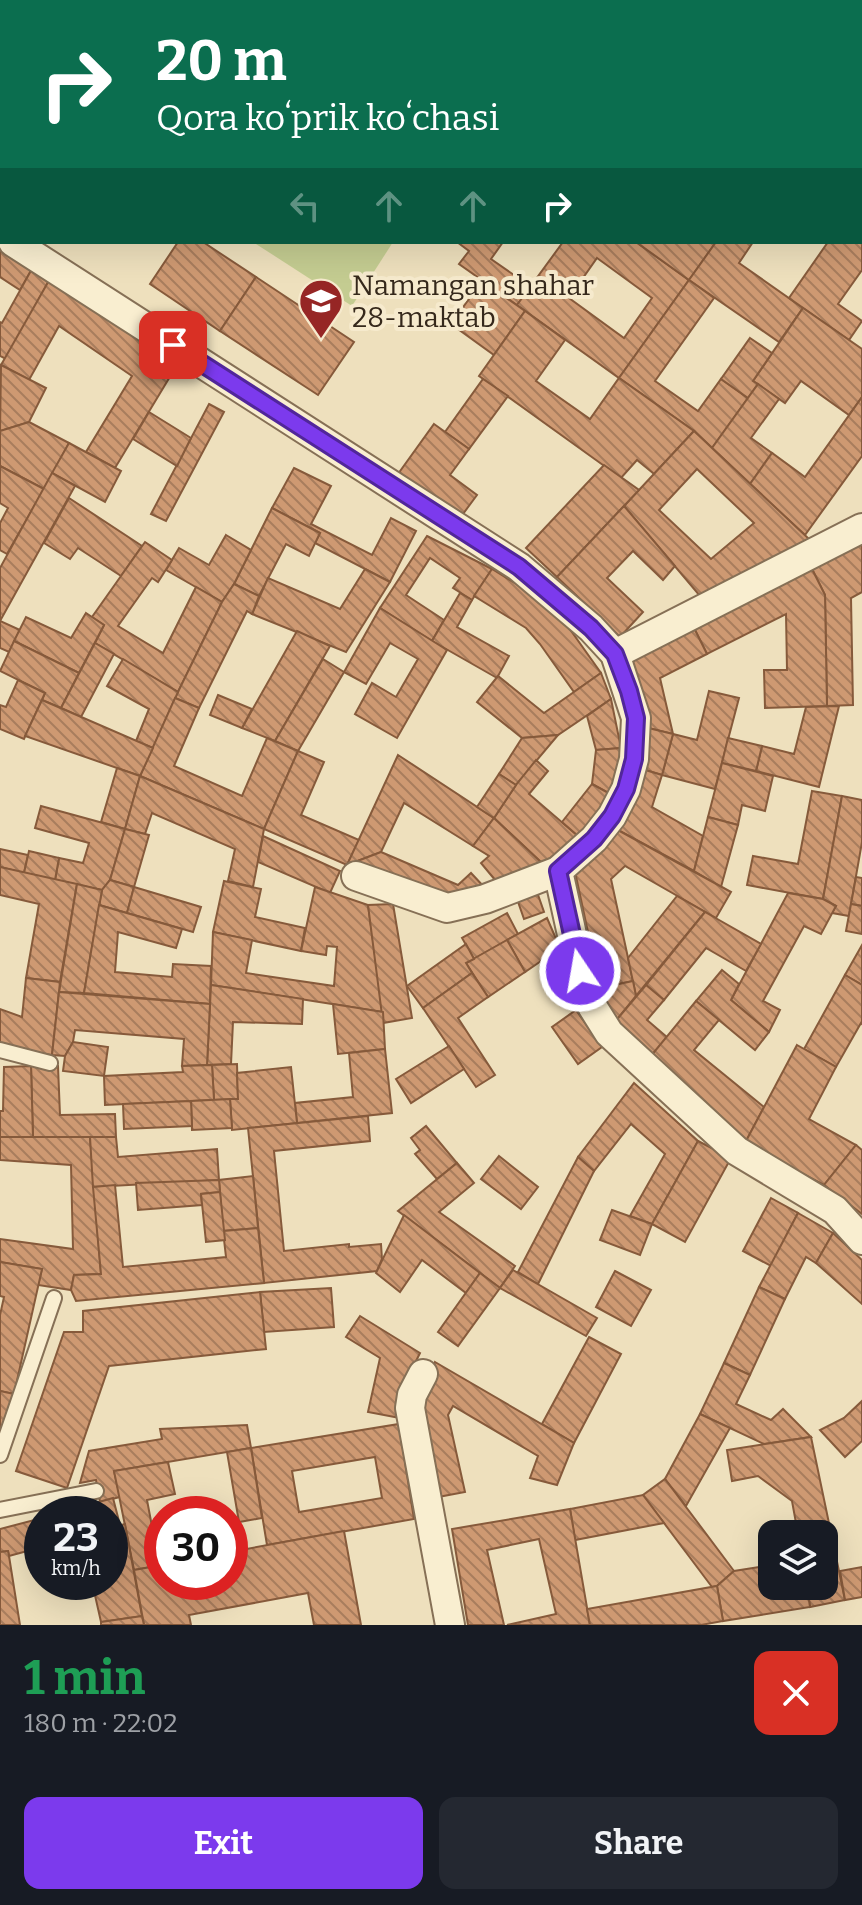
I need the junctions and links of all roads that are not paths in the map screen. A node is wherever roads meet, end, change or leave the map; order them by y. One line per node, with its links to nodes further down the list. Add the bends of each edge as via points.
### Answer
1 (16, 244): 3 (street, via 519,567)
2 (862, 528): 3 (street)
3 (615, 654): 4 (street, via 636,718 634,759 612,816)
4 (558, 871): 5 (street, via 447,908); 8 (street, via 580,971 609,1033 737,1151 835,1210)
5 (356, 876)
6 (0, 1050): 7 (lane)
7 (50, 1063)
8 (862, 1240)
9 (54, 1298): 11 (lane)
10 (423, 1374): 14 (street, via 410,1408)
11 (0, 1455)
12 (96, 1491): 13 (lane)
13 (0, 1510)
14 (450, 1625)

